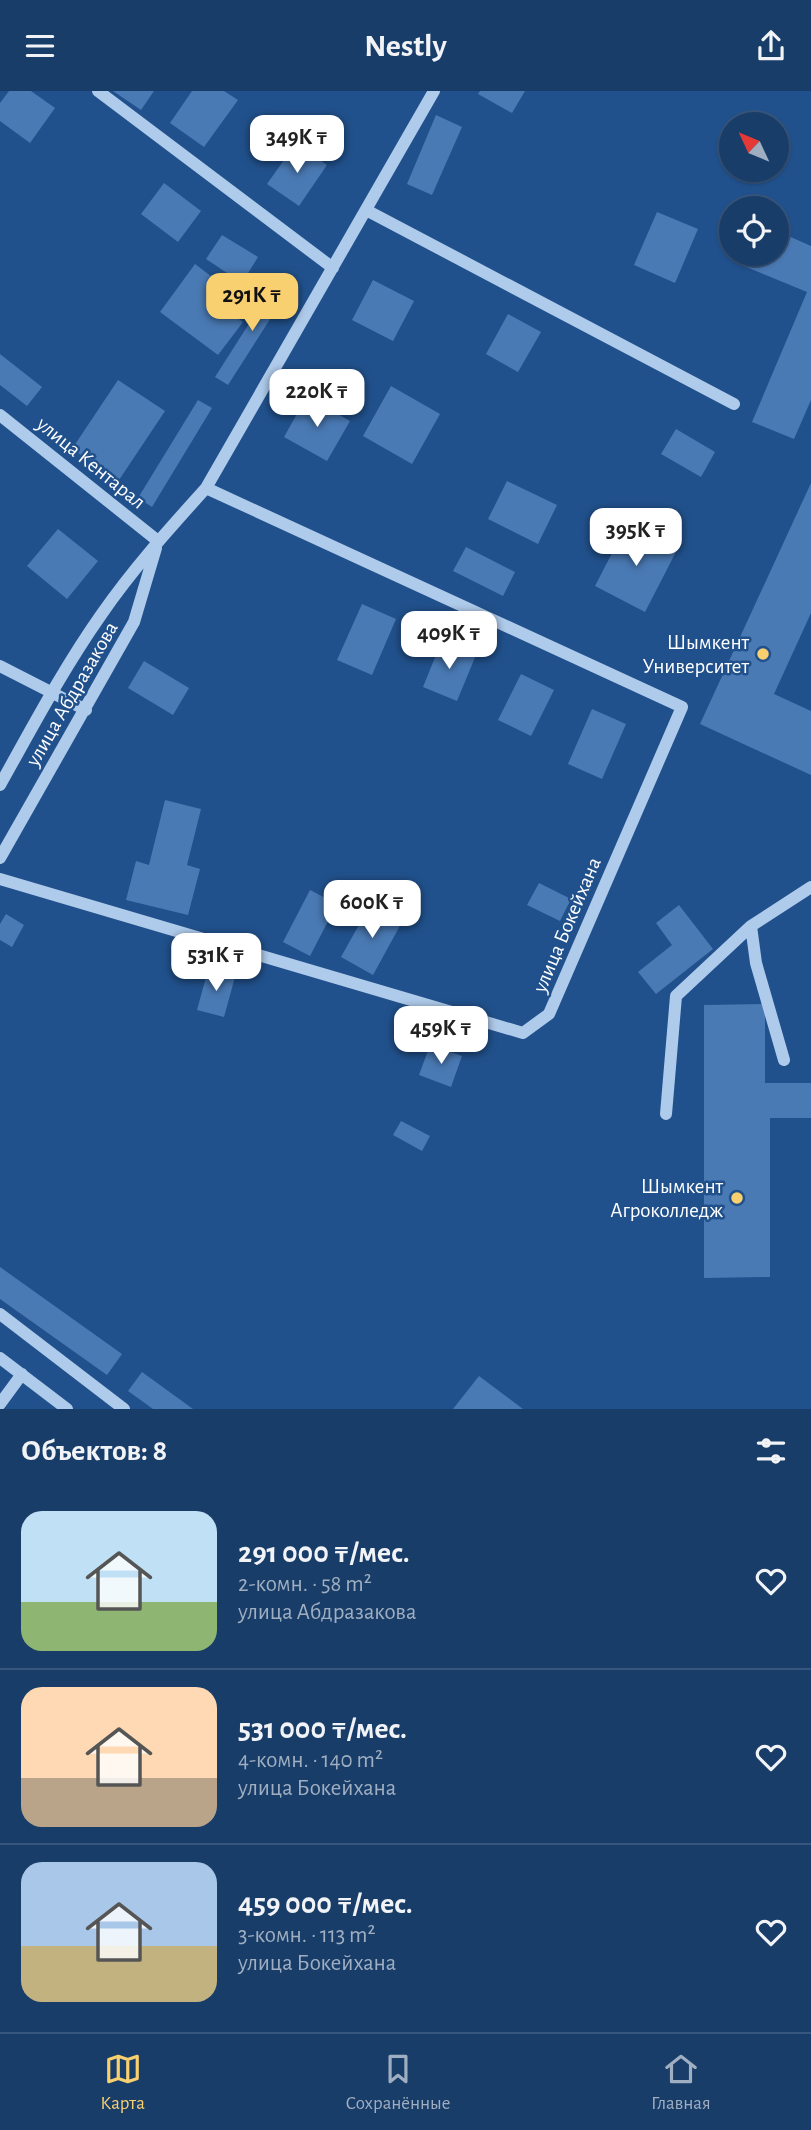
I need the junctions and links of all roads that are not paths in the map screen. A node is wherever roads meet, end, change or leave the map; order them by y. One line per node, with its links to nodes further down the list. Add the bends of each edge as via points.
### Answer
1 (98, 91): 4 (street)
2 (434, 91): 3 (street, улица Абдразакова)
3 (366, 210): 4 (street, улица Абдразакова); 5 (street)
4 (333, 268): 7 (street, улица Абдразакова)
5 (734, 404)
6 (0, 415): 8 (street, улица Кентарал)
7 (206, 488): 8 (street, улица Абдразакова); 14 (street, улица Бокейхана, via 682,707 550,1014 523,1033)
8 (158, 541): 10 (street, улица Абдразакова, via 101,615); 11 (street, улица Абдразакова, via 134,622)
9 (0, 666): 10 (street)
10 (52, 692): 11 (street); 12 (street, улица Абдразакова)
11 (86, 710): 13 (street, улица Абдразакова)
12 (0, 785)
13 (0, 858)
14 (0, 879)
15 (811, 887): 16 (street)
16 (751, 926): 17 (street, via 755,963); 18 (street, via 676,996)
17 (784, 1060)
18 (666, 1114)
19 (0, 1314): 24 (street)
20 (0, 1358): 21 (street)
21 (22, 1374): 22 (street); 23 (street)
22 (0, 1404)
23 (67, 1409)
24 (124, 1409)

